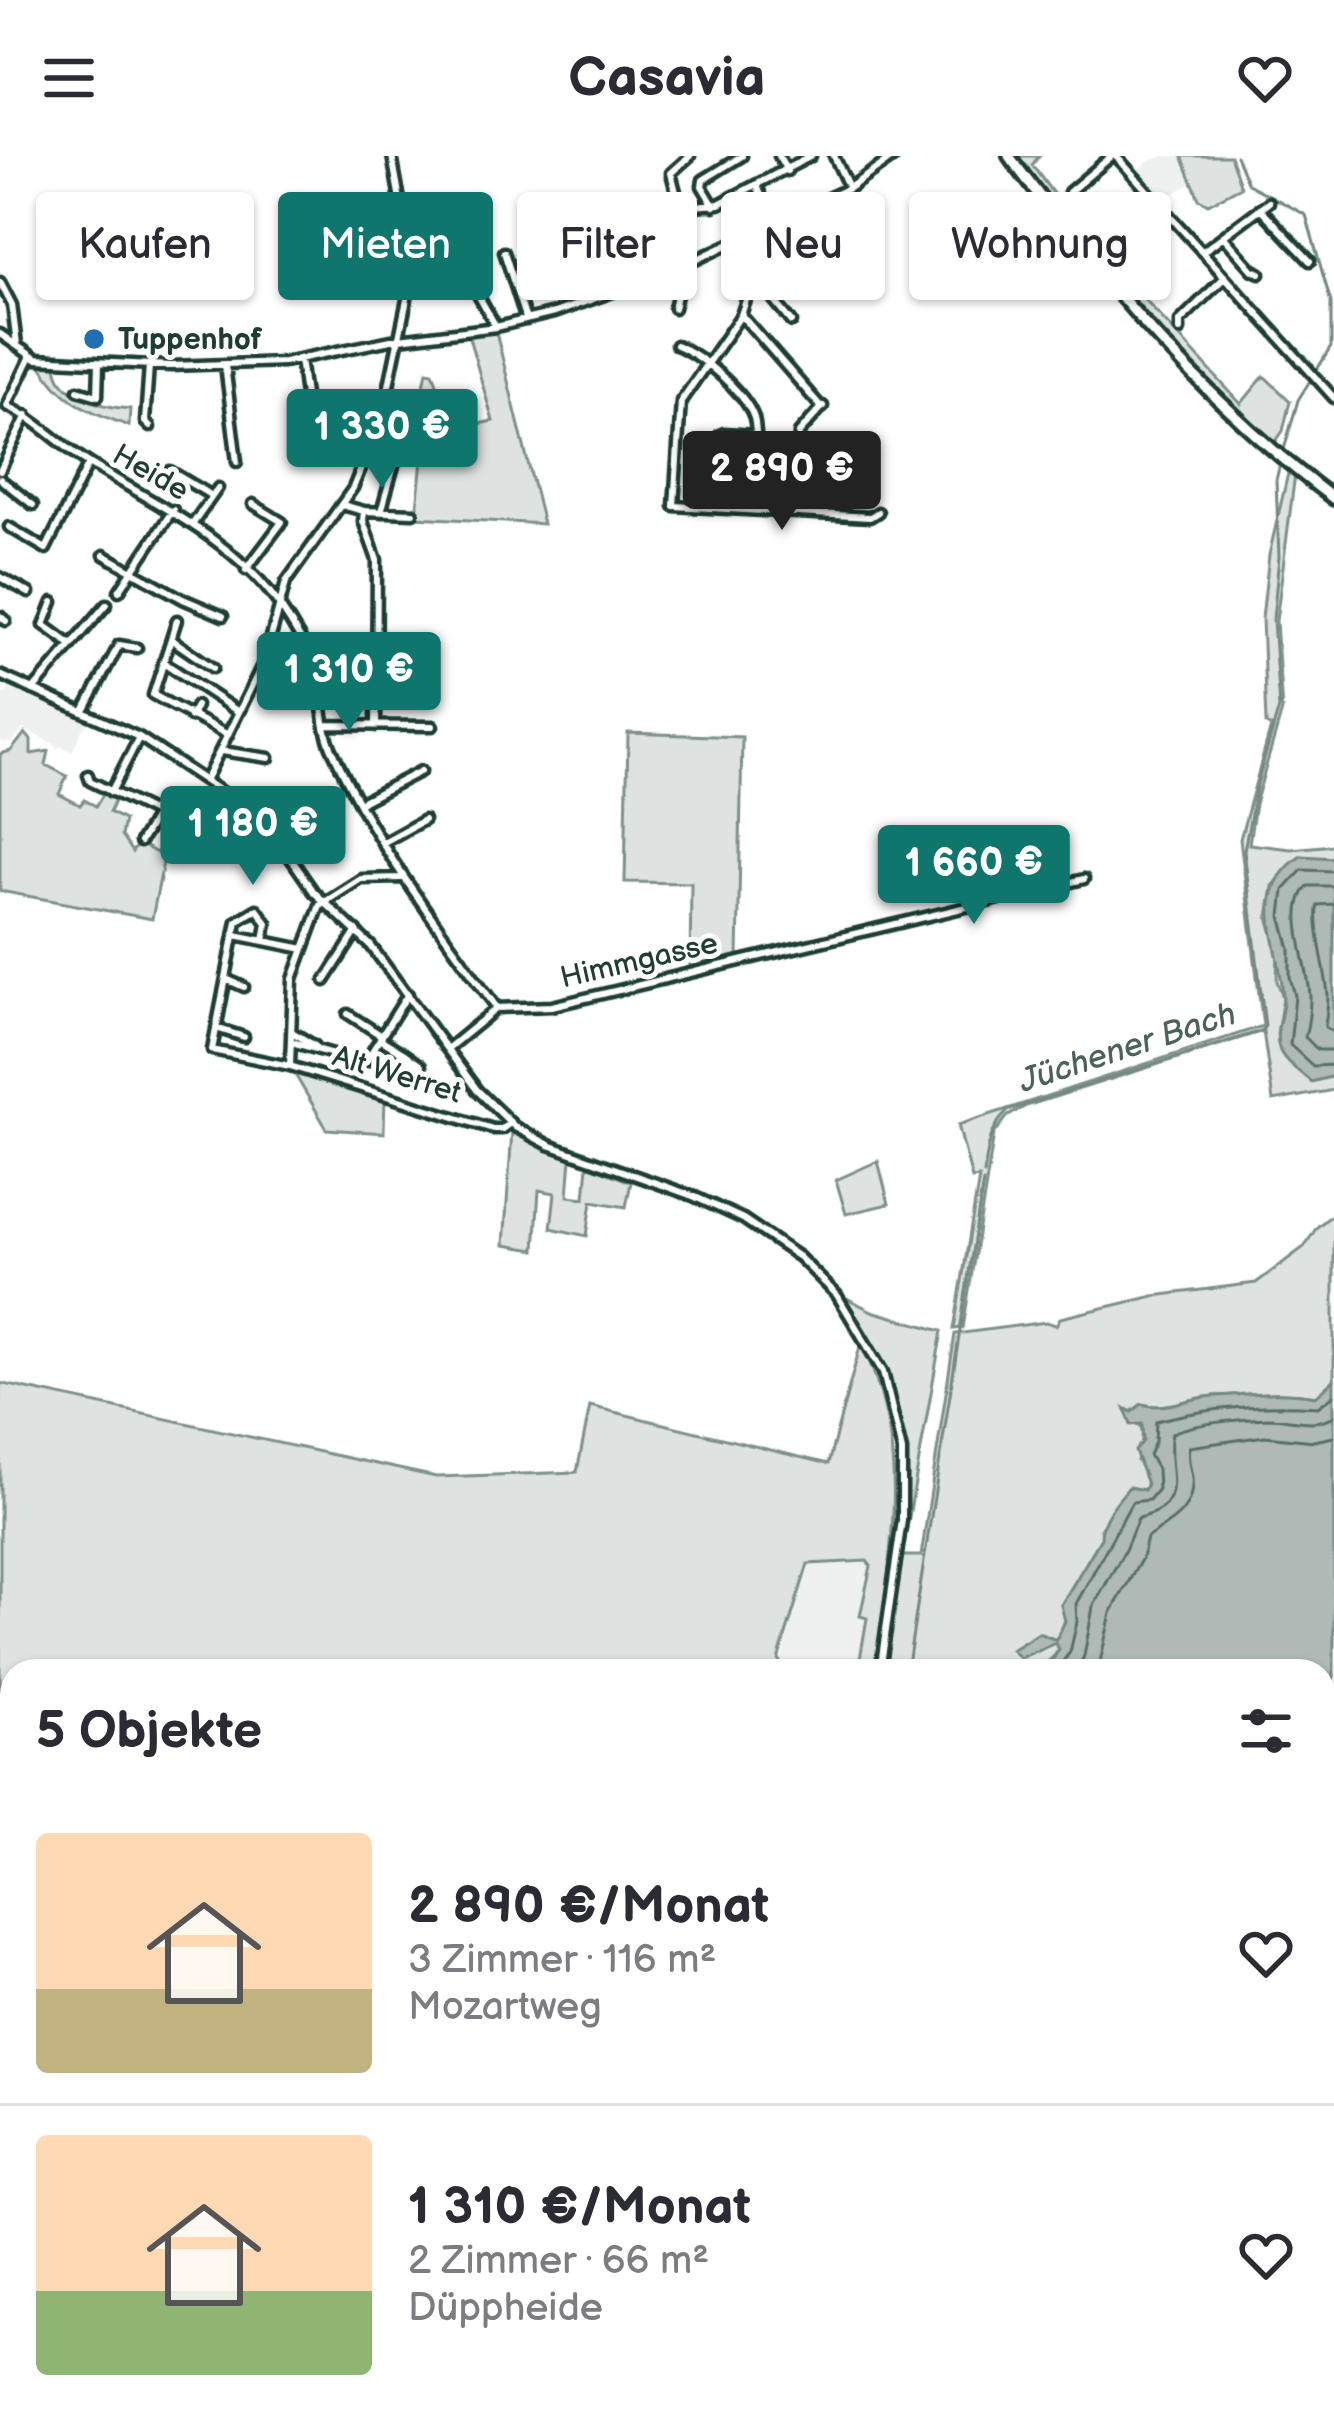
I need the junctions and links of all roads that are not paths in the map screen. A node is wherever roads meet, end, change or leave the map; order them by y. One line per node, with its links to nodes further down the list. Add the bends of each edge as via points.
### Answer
1 (392, 156): 13 (street)
2 (690, 156): 14 (street, via 670,173)
3 (742, 156): 21 (street, via 703,180)
4 (779, 156): 10 (street)
5 (811, 156): 10 (street)
6 (834, 156): 12 (street)
7 (895, 156): 12 (street)
8 (1009, 156): 70 (main road, via 1176,359)
9 (1114, 156): 17 (street); 18 (street)
10 (787, 171): 11 (street)
11 (757, 186): 15 (street); 21 (street)
12 (849, 188): 16 (street)
13 (399, 192)
14 (676, 192)
15 (760, 192)
16 (840, 192)
17 (1070, 192)
18 (1148, 192)
19 (1269, 202): 22 (street)
20 (697, 206): 21 (street)
21 (714, 206)
22 (1260, 208): 24 (street); 27 (street)
23 (1171, 217): 26 (street)
24 (1222, 236): 26 (street); 28 (street)
25 (504, 252): 39 (street)
26 (1202, 252): 29 (street)
27 (1310, 261)
28 (1260, 272)
29 (1225, 277): 42 (street); 54 (street)
30 (0, 282): 46 (street)
31 (407, 300): 44 (street)
32 (481, 300): 41 (street)
33 (586, 300): 39 (street)
34 (676, 300): 37 (street)
35 (747, 300): 38 (street)
36 (774, 300): 40 (street)
37 (674, 308)
38 (741, 315): 49 (street); 64 (street, via 822,407 801,428)
39 (526, 320): 41 (street)
40 (792, 322)
41 (496, 327): 44 (street)
42 (1180, 330)
43 (0, 334): 46 (street)
44 (401, 338): 48 (street); 72 (street, via 377,432)
45 (676, 345): 49 (street)
46 (18, 349): 47 (street)
47 (30, 358): 50 (street); 55 (street, Heide)
48 (300, 359): 51 (street); 60 (street)
49 (707, 361): 58 (street, via 751,412); 76 (street, via 681,401 674,506)
50 (99, 363): 52 (street); 53 (street, via 98,395)
51 (225, 364): 52 (street); 62 (street)
52 (149, 365): 57 (street)
53 (78, 390)
54 (1334, 398)
55 (3, 404): 56 (street, Heide)
56 (27, 415): 63 (street, Heide); 67 (street)
57 (150, 427)
58 (755, 435): 59 (street); 76 (street)
59 (719, 436)
60 (308, 453)
61 (397, 455): 77 (street)
62 (237, 462)
63 (89, 463): 74 (street, Heide); 82 (street, via 46,549)
64 (796, 464): 65 (street); 79 (street)
65 (848, 470)
66 (170, 471): 69 (street)
67 (0, 475): 73 (street)
68 (218, 488): 69 (street)
69 (212, 496): 81 (street)
70 (1334, 499)
71 (254, 504): 85 (street, via 282,522)
72 (342, 505): 75 (street); 87 (street)
73 (33, 506)
74 (172, 510): 81 (street, Heide); 84 (street)
75 (364, 511): 77 (street); 110 (street, via 377,560)
76 (751, 511): 79 (street)
77 (381, 512): 80 (street)
78 (878, 512): 79 (street)
79 (794, 513)
80 (413, 514)
81 (192, 525): 85 (street, Heide)
82 (9, 527)
83 (104, 555): 84 (street)
84 (133, 570): 89 (street); 94 (street)
85 (246, 570): 88 (street, Heide)
86 (0, 577): 90 (street)
87 (286, 582): 88 (street); 93 (street)
88 (265, 588): 93 (street, Heide)
89 (118, 591)
90 (29, 593)
91 (53, 602): 99 (street, via 44,625)
92 (107, 604): 99 (street)
93 (279, 604): 96 (street, Heide); 97 (street)
94 (223, 616)
95 (177, 620): 98 (street)
96 (290, 625): 97 (street); 109 (street, Heide, via 316,672)
97 (274, 628): 107 (street)
98 (171, 639): 101 (street); 102 (street)
99 (70, 644): 104 (street)
100 (137, 648): 106 (street, via 119,645)
101 (163, 662): 107 (street); 108 (street, via 152,692)
102 (213, 668)
103 (0, 675): 104 (street)
104 (33, 690): 106 (street)
105 (196, 706): 108 (street)
106 (84, 711): 112 (street)
107 (237, 711): 113 (street)
108 (190, 717): 113 (street)
109 (325, 725): 110 (street); 119 (street, Heide)
110 (376, 725): 111 (street)
111 (433, 726)
112 (139, 737): 117 (street); 118 (street)
113 (225, 743): 114 (street); 117 (street)
114 (269, 758)
115 (422, 771): 119 (street)
116 (88, 775): 118 (street)
117 (206, 779): 124 (street)
118 (111, 792): 121 (street)
119 (361, 802): 126 (street, Heide)
120 (292, 808): 124 (street)
121 (157, 814): 122 (street); 125 (street)
122 (170, 820)
123 (424, 820): 126 (street)
124 (265, 821): 129 (street)
125 (140, 842)
126 (382, 843): 127 (street, Heide)
127 (402, 878): 129 (street, via 361,879); 138 (street, Heide)
128 (1084, 879): 138 (street, Himmgasse, via 548,1006)
129 (323, 902): 130 (street); 133 (street, Alt Werret)
130 (357, 931): 135 (street); 137 (street)
131 (235, 935): 132 (street); 132 (street, via 237,921 256,908 267,923); 134 (street)
132 (264, 941): 133 (street)
133 (304, 949): 141 (street, Alt Werret, via 292,983)
134 (226, 979): 136 (street); 140 (street)
135 (325, 981)
136 (244, 987)
137 (407, 994): 143 (street); 145 (street)
138 (496, 1008): 145 (street)
139 (348, 1014): 143 (street)
140 (216, 1028): 142 (street); 148 (street, via 212,1050)
141 (292, 1032): 144 (street, Alt Werret); 144 (street, Alt Werret, via 329,1053)
142 (244, 1037)
143 (380, 1039): 146 (street); 147 (street)
144 (292, 1042): 148 (street, Alt Werret)
145 (446, 1049): 149 (street)
146 (403, 1053)
147 (366, 1061)
148 (290, 1066): 149 (street, Alt Werret, via 496,1130)
149 (510, 1123): 150 (street, via 743,1219 805,1262 857,1323 888,1388 903,1465)
150 (882, 1659)

